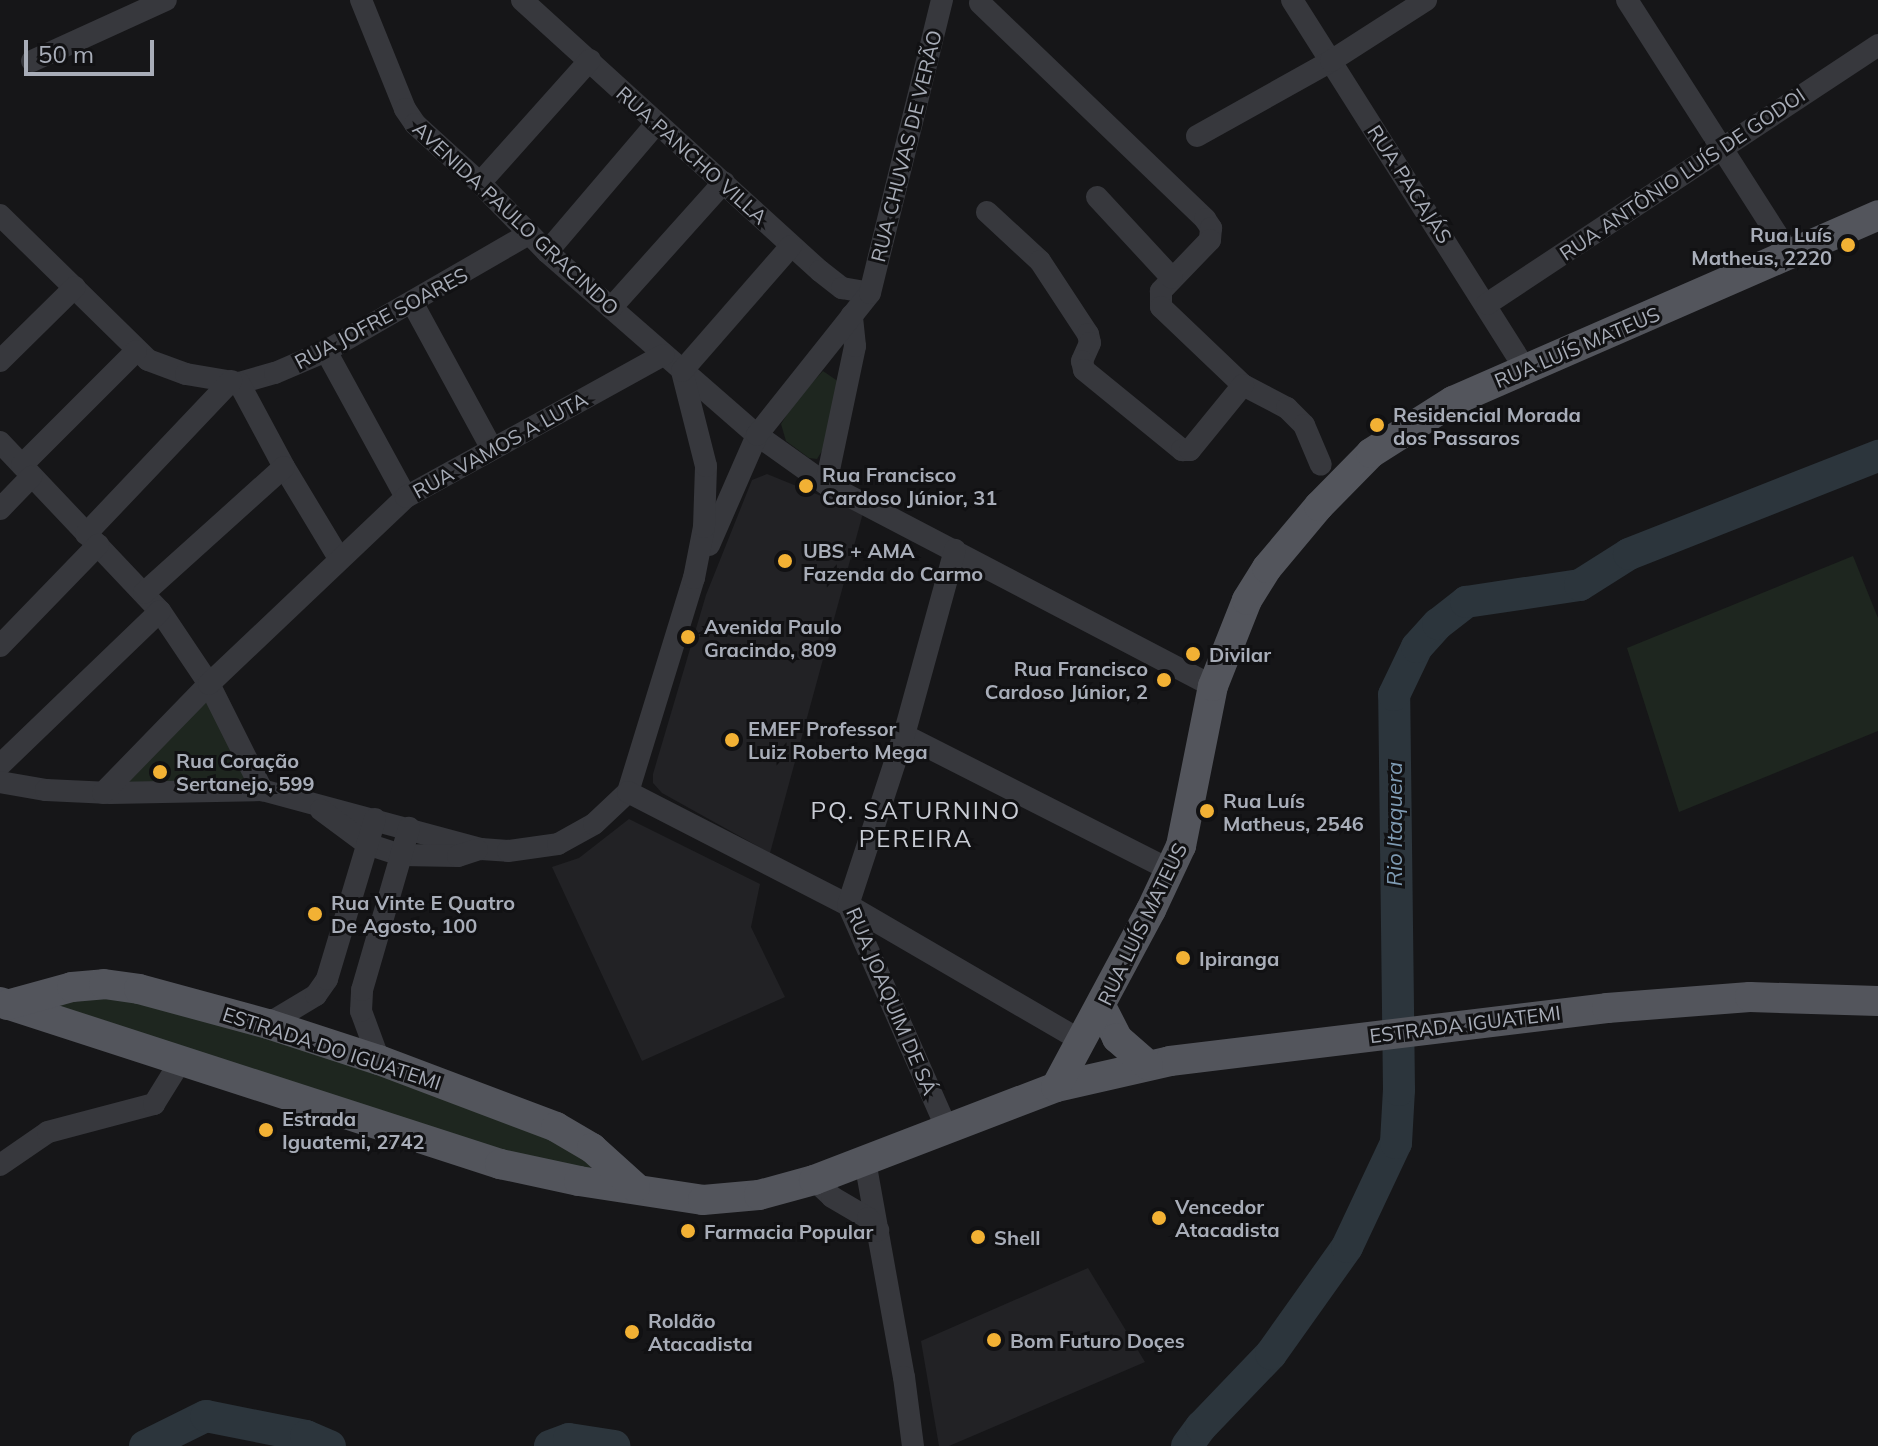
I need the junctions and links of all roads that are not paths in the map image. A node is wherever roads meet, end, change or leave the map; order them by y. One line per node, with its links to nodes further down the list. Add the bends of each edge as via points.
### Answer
1 (166, 0): 11 (street)
2 (361, 0): 17 (street, AVENIDA PAULO GRACINDO, via 405,109)
3 (522, 0): 10 (street, RUA PANCHO VILLA)
4 (1292, 0): 12 (street, RUA PACAJÁS)
5 (1426, 0): 12 (street)
6 (1627, 0): 15 (street)
7 (938, 1): 8 (street); 28 (street, RUA CHUVAS DE VERÃO)
8 (980, 2): 26 (street, via 1205,219 1210,240)
9 (1878, 45): 15 (street, RUA ANTÔNIO LUÍS DE GODOI)
10 (590, 60): 13 (street, RUA PANCHO VILLA); 17 (street)
11 (32, 61)
12 (1331, 61): 14 (street); 30 (street, RUA PACAJÁS)
13 (656, 124): 16 (street, RUA PANCHO VILLA); 24 (street)
14 (1197, 136)
15 (1722, 146): 25 (street); 30 (street, RUA ANTÔNIO LUÍS DE GODOI)
16 (724, 182): 23 (street, RUA PANCHO VILLA); 31 (street)
17 (480, 183): 22 (street, AVENIDA PAULO GRACINDO)
18 (1097, 197): 26 (street)
19 (987, 212): 40 (street, via 1040,261 1088,334 1084,370 1182,450 1190,450)
20 (1878, 215): 25 (main road, RUA LUÍS MATEUS)
21 (2, 222): 27 (street, RUA JOFRE SOARES)
22 (529, 234): 24 (street, AVENIDA PAULO GRACINDO); 29 (street, RUA JOFRE SOARES)
23 (791, 246): 28 (street, RUA PANCHO VILLA, via 842,288); 38 (street)
24 (547, 252): 31 (street, AVENIDA PAULO GRACINDO)
25 (1790, 255): 37 (main road, RUA LUÍS MATEUS)
26 (1172, 278): 40 (street, via 1161,291 1161,307)
27 (75, 287): 33 (street, RUA JOFRE SOARES); 36 (street)
28 (870, 293): 32 (street)
29 (413, 304): 34 (street, RUA JOFRE SOARES); 43 (street)
30 (1487, 304): 37 (street, RUA PACAJÁS)
31 (611, 308): 35 (street, AVENIDA PAULO GRACINDO)
32 (852, 315): 41 (street); 47 (street, via 855,346)
33 (136, 351): 39 (street, RUA JOFRE SOARES, via 171,370); 46 (street)
34 (326, 351): 39 (street, RUA JOFRE SOARES, via 275,373); 48 (street)
35 (663, 355): 38 (street, AVENIDA PAULO GRACINDO); 43 (street, RUA VAMOS A LUTA)
36 (0, 361)
37 (1525, 369): 58 (main road, RUA LUÍS MATEUS, via 1427,416 1347,476 1256,585)
38 (682, 371): 41 (street, AVENIDA PAULO GRACINDO); 53 (street, via 698,426 707,488)
39 (235, 382): 45 (street); 50 (street)
40 (1243, 385): 44 (street, via 1287,408 1304,425)
41 (757, 435): 47 (street, AVENIDA PAULO GRACINDO); 53 (street)
42 (0, 442): 46 (street)
43 (492, 449): 48 (street, RUA VAMOS A LUTA)
44 (1321, 465)
45 (284, 467): 52 (street); 54 (street)
46 (26, 471): 49 (street); 50 (street)
47 (826, 484): 51 (street, AVENIDA PAULO GRACINDO)
48 (406, 497): 52 (street, RUA VAMOS A LUTA)
49 (0, 509)
50 (92, 540): 54 (street); 56 (street)
51 (955, 550): 58 (street, AVENIDA PAULO GRACINDO); 59 (street, RUA JOAQUIM DE SÁ)
52 (339, 558): 57 (street, RUA VAMOS A LUTA)
53 (694, 578): 63 (street)
54 (144, 593): 55 (street)
55 (160, 611): 57 (street); 60 (street)
56 (0, 646)
57 (209, 684): 62 (street); 64 (street, RUA VAMOS A LUTA)
58 (1213, 686): 71 (main road, RUA LUÍS MATEUS, via 1185,836)
59 (904, 735): 71 (street); 72 (street, RUA JOAQUIM DE SÁ)
60 (0, 765)
61 (0, 782): 64 (street)
62 (262, 790): 64 (street); 65 (street)
63 (628, 792): 69 (street, via 594,824 558,844 521,851); 72 (street)
64 (103, 793)
65 (311, 802): 66 (street); 68 (street)
66 (375, 819): 67 (street); 68 (street)
67 (409, 828): 69 (street); 70 (street)
68 (367, 844): 70 (street); 73 (street)
69 (481, 849): 70 (street, via 458,856)
70 (401, 855): 75 (street)
71 (1170, 870): 78 (main road, RUA LUÍS MATEUS)
72 (848, 905): 81 (street); 86 (street, RUA JOAQUIM DE SÁ)
73 (327, 979): 75 (street, via 345,996); 79 (street, via 316,995)
74 (72, 987): 77 (main road, ESTRADA DO IGUATEMI); 79 (main road, ESTRADA DO IGUATEMI, via 131,987); 80 (main road, via 60,1004)
75 (362, 990): 82 (street, via 361,1011)
76 (1878, 1001): 84 (main road, ESTRADA IGUATEMI, via 1750,997 1404,1031)
77 (3, 1004): 80 (main road, ESTRADA DO IGUATEMI)
78 (1101, 1006): 81 (main road, RUA LUÍS MATEUS); 84 (main road, via 1117,1038)
79 (268, 1024): 82 (main road, ESTRADA DO IGUATEMI)
80 (61, 1025): 83 (main road, ESTRADA DO IGUATEMI)
81 (1082, 1041): 85 (main road, RUA LUÍS MATEUS)
82 (379, 1060): 87 (main road, ESTRADA DO IGUATEMI, via 542,1121)
83 (180, 1062): 89 (street, via 154,1104 48,1132); 91 (main road, ESTRADA DO IGUATEMI, via 500,1164)
84 (1148, 1065): 85 (main road, ESTRADA IGUATEMI)
85 (1056, 1087): 86 (main road, ESTRADA DO IGUATEMI)
86 (947, 1129): 88 (main road, ESTRADA DO IGUATEMI)
87 (592, 1148): 91 (main road, via 592,1166); 92 (main road, ESTRADA DO IGUATEMI)
88 (865, 1161): 90 (main road, ESTRADA DO IGUATEMI); 93 (street)
89 (0, 1165)
90 (814, 1180): 92 (main road, ESTRADA DO IGUATEMI, via 727,1199 678,1199); 93 (street)
91 (579, 1181): 92 (main road, ESTRADA DO IGUATEMI)
92 (635, 1187)
93 (878, 1230): 94 (street)
94 (913, 1446)

